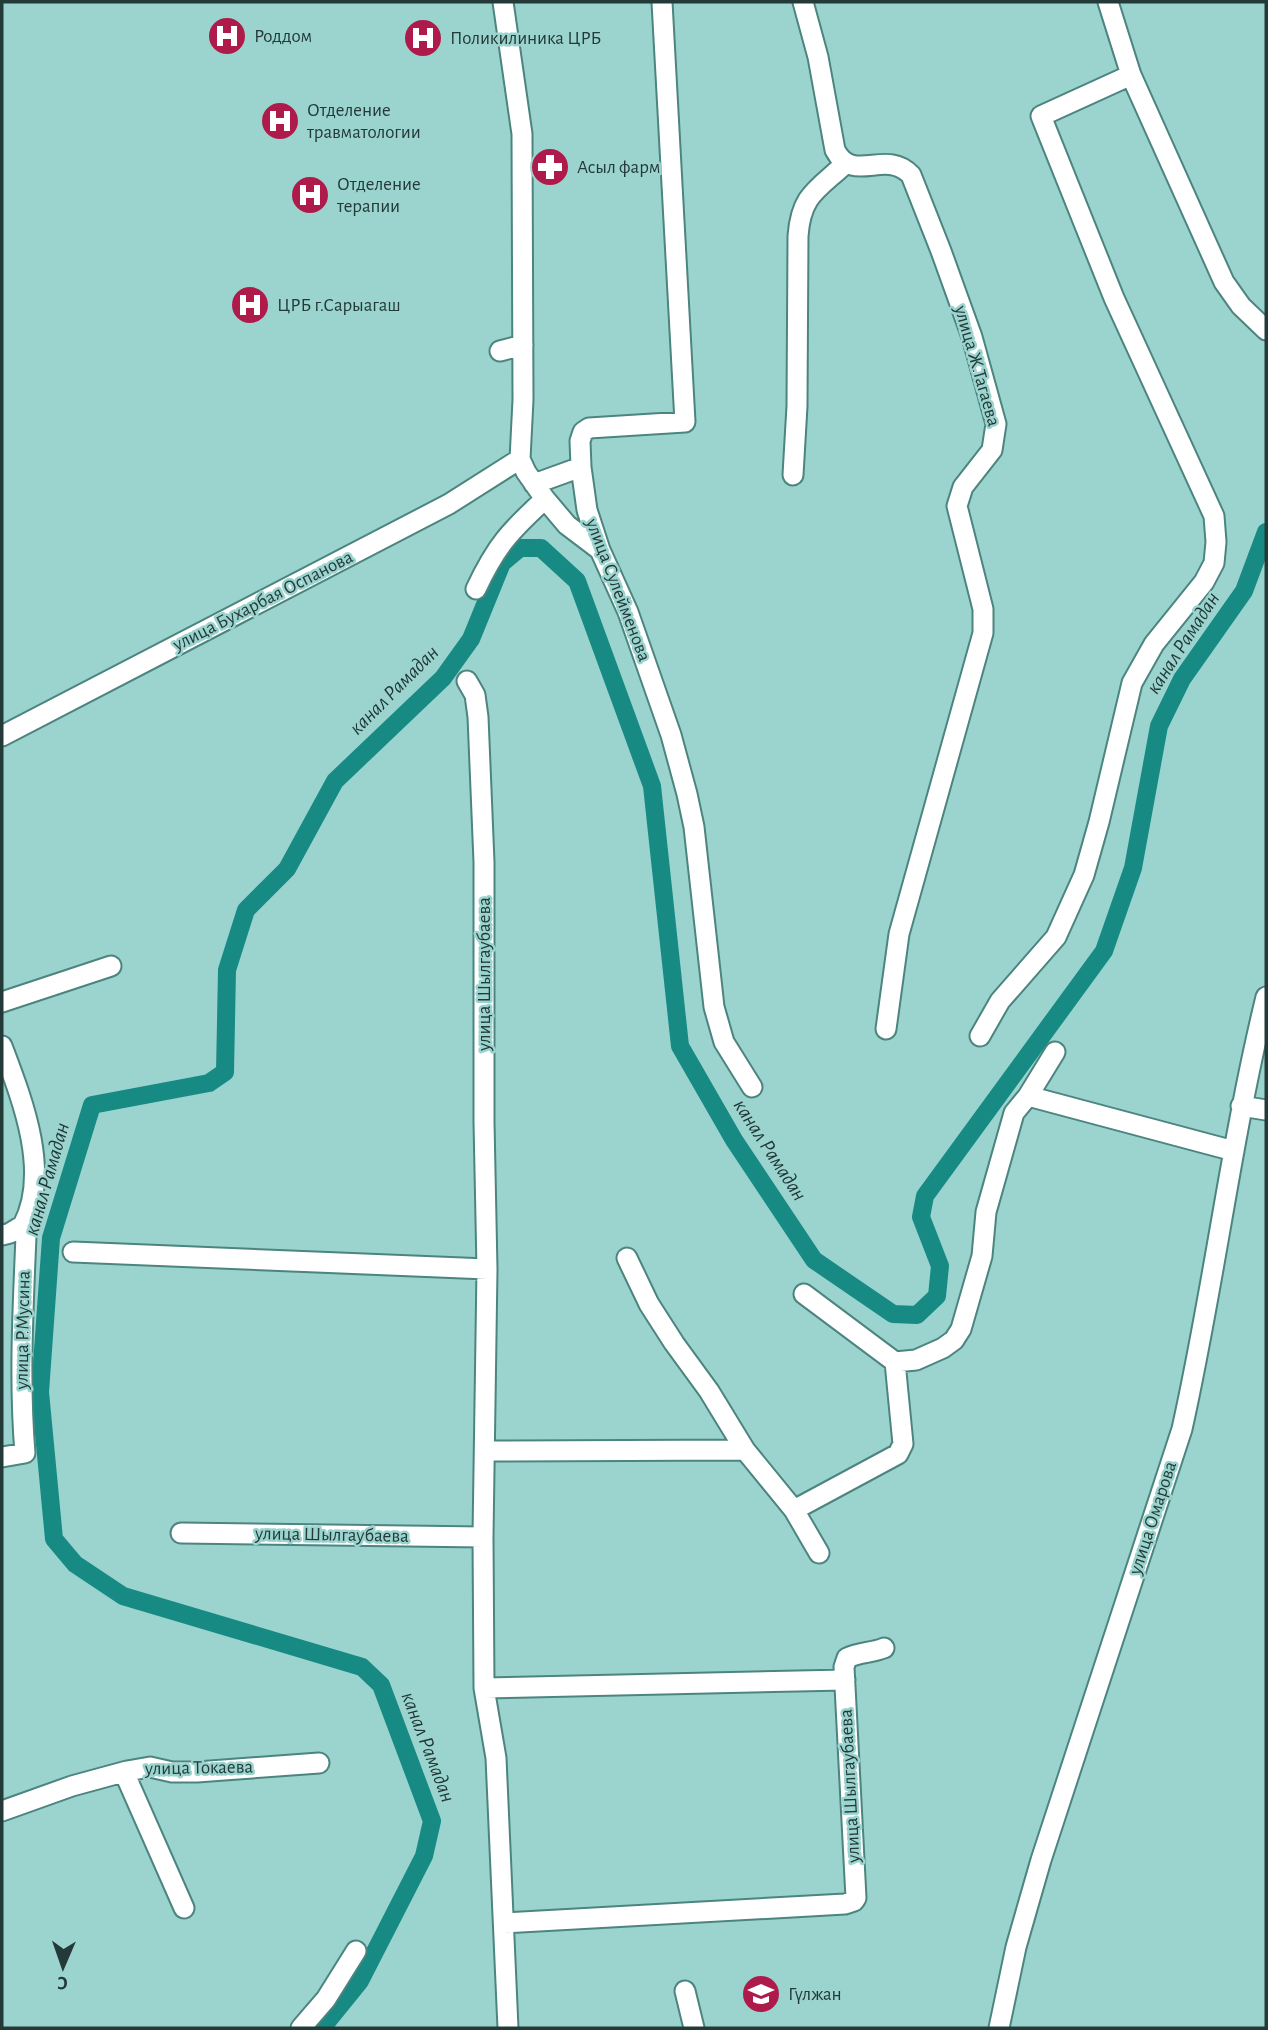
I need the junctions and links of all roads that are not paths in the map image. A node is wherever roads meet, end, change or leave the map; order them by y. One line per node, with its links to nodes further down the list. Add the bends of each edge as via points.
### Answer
1 (503, 2): 8 (street, via 522,134)
2 (662, 2): 11 (street, улица Сулейменова, via 685,422 589,428 580,441)
3 (803, 2): 6 (street, via 835,150)
4 (1108, 2): 5 (street)
5 (1132, 75): 7 (street, via 1224,282); 22 (street, via 1041,116 1114,298 1214,516 1213,563 1204,582 1154,644 1132,683 1084,874 1056,937 1000,1001)
6 (845, 164): 12 (street, via 808,197 801,210); 21 (street, улица Ж.Тагаева, via 893,164 911,176 972,337 996,424 992,450 963,486 957,506 983,609 983,633 899,934)
7 (1266, 330)
8 (523, 345): 9 (street); 10 (street)
9 (500, 351)
10 (520, 459): 13 (street); 17 (street, улица Бухарбая Оспанова, via 449,504)
11 (581, 467): 13 (street); 14 (street, улица Сулейменова, via 587,510)
12 (793, 475)
13 (539, 492): 14 (street, via 567,525); 15 (street, via 502,540)
14 (600, 550): 25 (street, улица Сулейменова, via 628,612 671,735 694,827 715,1007 724,1042)
15 (476, 589)
16 (467, 681): 34 (street, улица Шылгаубаева, via 475,695 478,717 484,862)
17 (2, 736)
18 (111, 967): 20 (street)
19 (1266, 997): 27 (street, улица Омарова)
20 (2, 1002)
21 (886, 1029)
22 (980, 1035)
23 (2, 1046): 30 (street, улица Р.Мусина, via 31,1138 35,1168 32,1205)
24 (1055, 1052): 26 (street)
25 (752, 1087)
26 (1028, 1096): 29 (street); 36 (street, via 1014,1113 997,1168 982,1256 961,1329 943,1348 916,1360)
27 (1241, 1106): 28 (street); 29 (street, улица Омарова)
28 (1266, 1110)
29 (1234, 1151): 57 (street, улица Омарова, via 1182,1429 1041,1860)
30 (23, 1225): 31 (street); 39 (street, улица Р.Мусина, via 25,1453)
31 (2, 1235)
32 (73, 1252): 34 (street)
33 (627, 1258): 37 (street, via 649,1304)
34 (487, 1269): 38 (street, улица Шылгаубаева)
35 (804, 1294): 36 (street)
36 (895, 1362): 40 (street, via 903,1444 898,1454)
37 (746, 1450): 38 (street); 40 (street)
38 (486, 1451): 42 (street, улица Шылгаубаева)
39 (2, 1457)
40 (794, 1510): 43 (street)
41 (181, 1534): 42 (street, улица Шылгаубаева)
42 (483, 1537): 46 (street, улица Шылгаубаева)
43 (819, 1553)
44 (884, 1648): 45 (street, via 848,1658)
45 (845, 1680): 46 (street, улица Шылгаубаева); 51 (street, улица Шылгаубаева, via 854,1901)
46 (484, 1688): 51 (street, улица Шылгаубаева, via 496,1758)
47 (319, 1763): 48 (street, улица Токаева)
48 (124, 1772): 49 (street, улица Токаева); 50 (street)
49 (2, 1811)
50 (184, 1908)
51 (504, 1923): 55 (street, улица Шылгаубаева)
52 (356, 1951): 54 (street)
53 (685, 1991): 56 (street)
54 (301, 2028)
55 (508, 2028)
56 (694, 2028)
57 (999, 2028)

